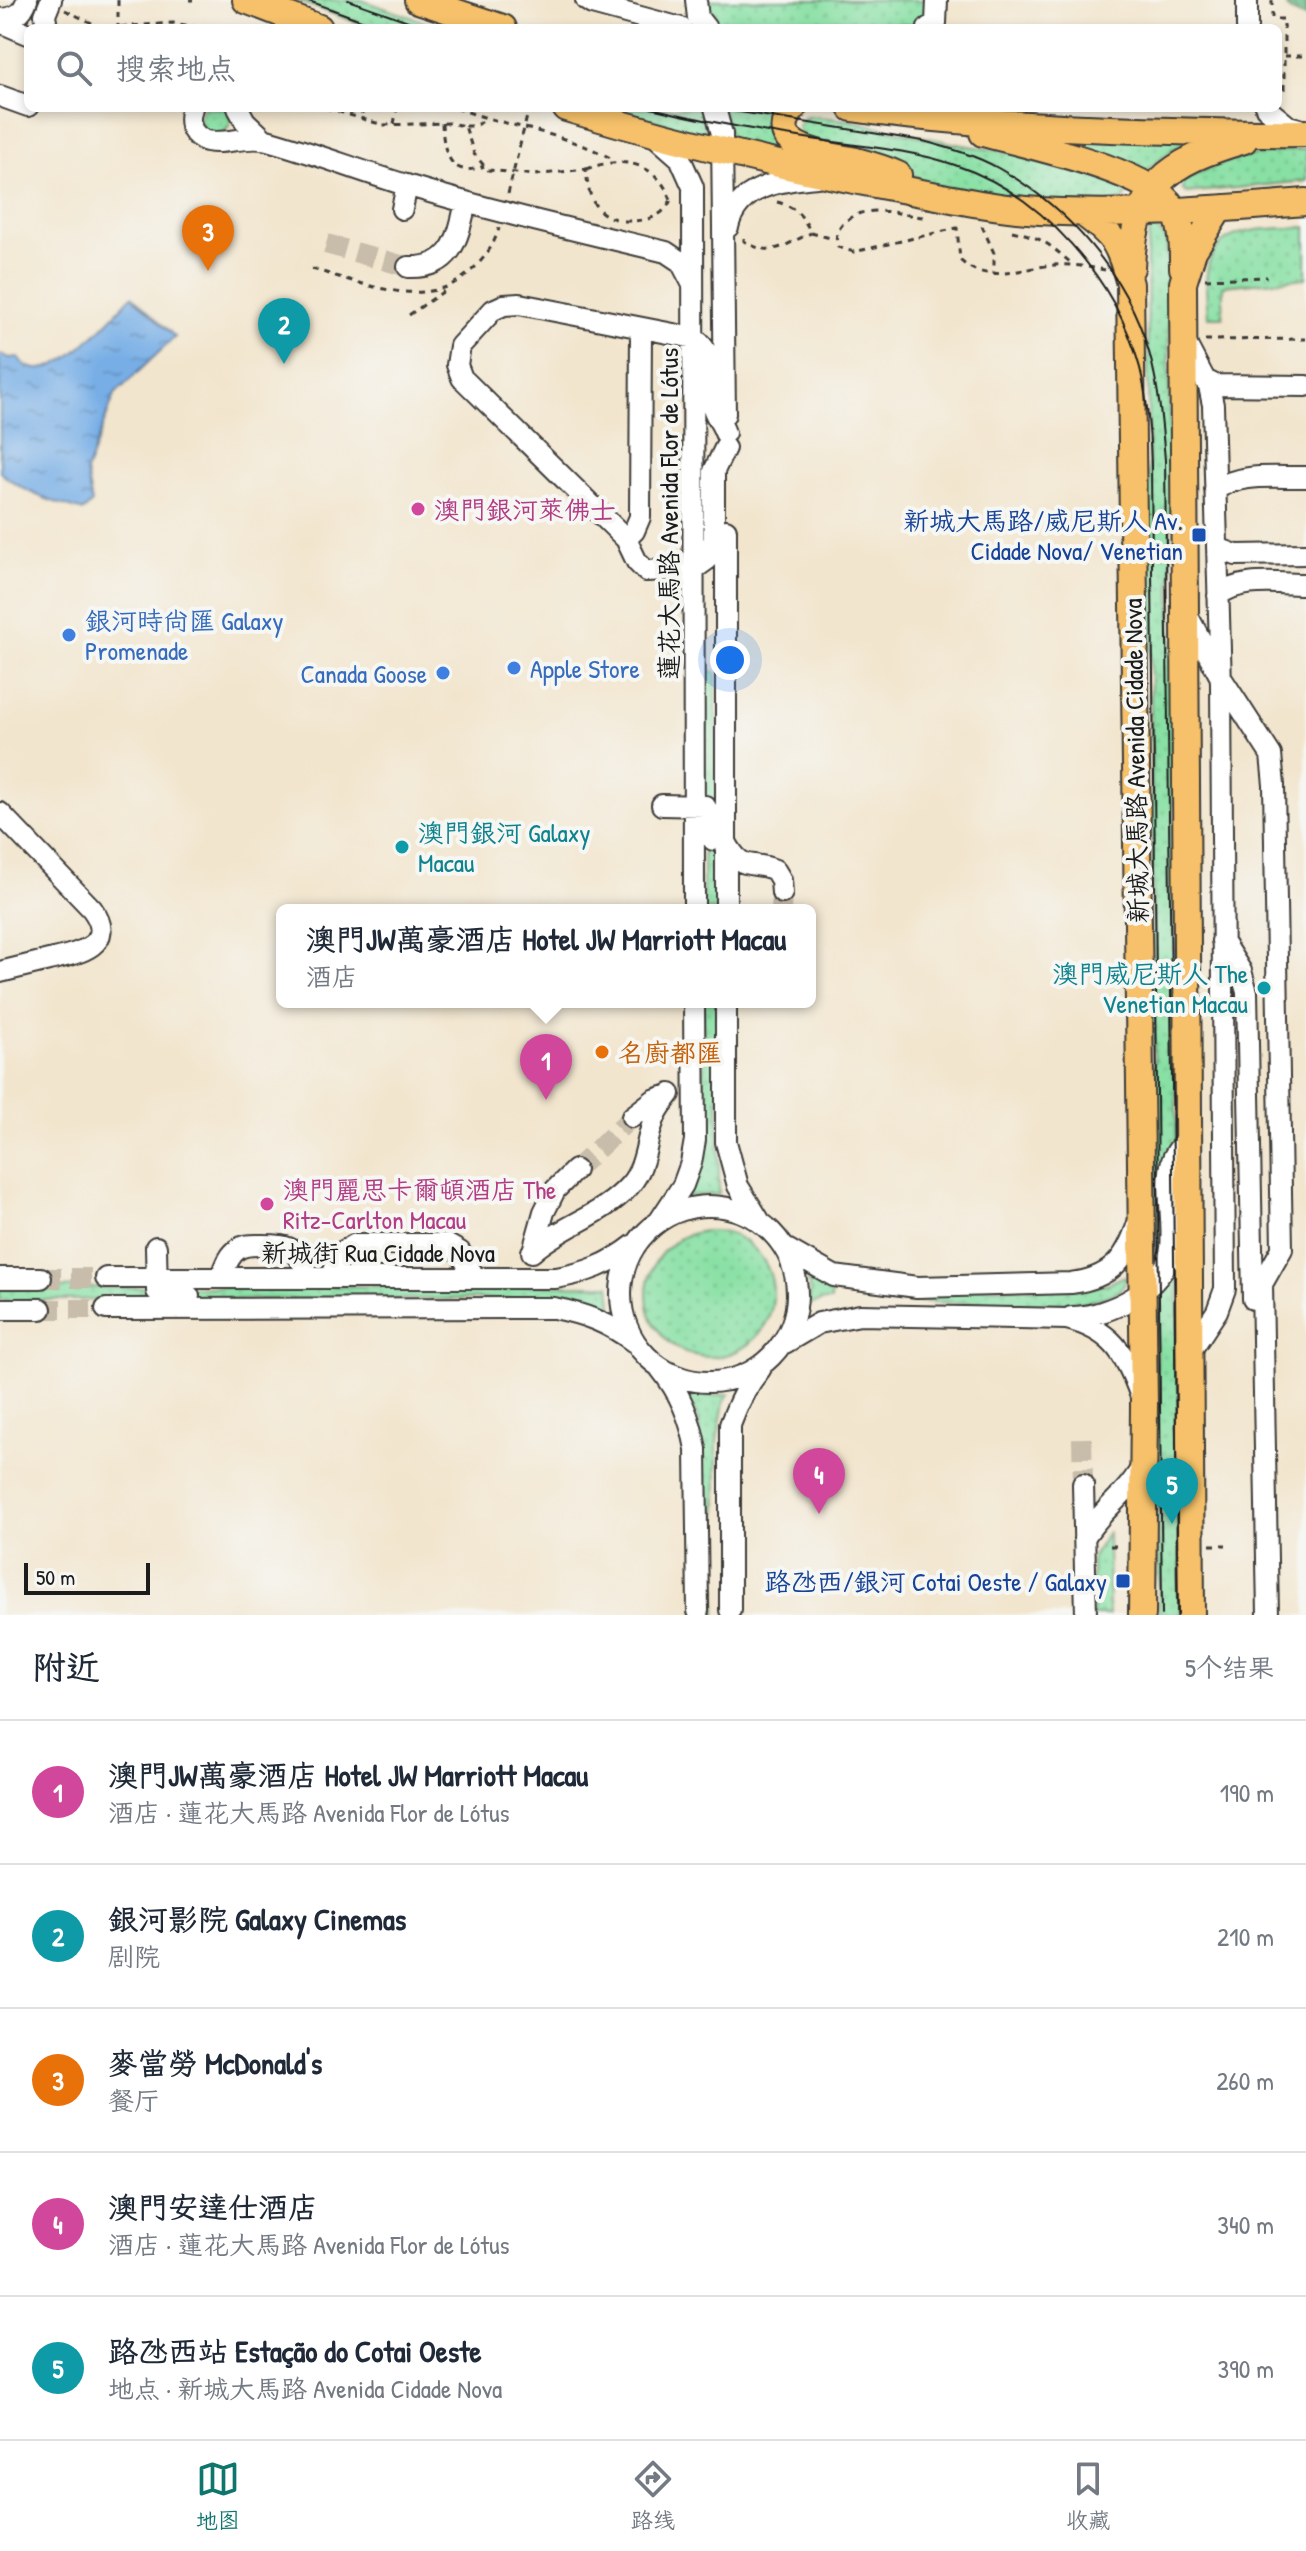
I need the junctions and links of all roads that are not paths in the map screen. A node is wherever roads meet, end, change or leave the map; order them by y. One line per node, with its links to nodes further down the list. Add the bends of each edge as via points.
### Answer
1 (27, 0): 9 (street, via 19,15)
2 (51, 0): 10 (street)
3 (246, 0): 11 (main road)
4 (418, 0): 12 (main road)
5 (586, 0): 13 (street)
6 (696, 0): 14 (street)
7 (937, 0): 15 (street)
8 (1247, 0): 16 (street)
9 (0, 20): 17 (street)
10 (46, 24)
11 (309, 24)
12 (491, 24)
13 (666, 24)
14 (703, 24)
15 (934, 24)
16 (1247, 24)
17 (24, 32)
18 (0, 96): 19 (street)
19 (24, 105)
20 (191, 112): 32 (street, via 192,129 204,141)
21 (240, 112): 32 (street)
22 (579, 112): 31 (main road)
23 (716, 112): 33 (street)
24 (789, 112): 39 (main road, via 785,126 797,147 884,169)
25 (882, 112): 28 (main road)
26 (1271, 112): 29 (street)
27 (1018, 116): 28 (main road); 30 (main road, via 1196,132)
28 (927, 118): 36 (main road, via 1115,172)
29 (1306, 132): 30 (main road)
30 (1275, 133): 36 (main road, via 1198,156 1166,174)
31 (652, 134): 33 (main road); 42 (street, 蓮花大馬路 Avenida Flor de Lótus, via 680,158 690,178)
32 (264, 139): 35 (street)
33 (722, 152): 34 (main road); 45 (street)
34 (833, 176): 39 (main road); 45 (street, via 779,182 747,195 730,216)
35 (407, 185): 37 (street); 40 (street)
36 (1146, 200): 43 (main road); 44 (main road); 49 (main road, via 1132,243)
37 (466, 202): 46 (street); 47 (street, via 455,241 444,258)
38 (1306, 202): 41 (main road)
39 (927, 205): 44 (main road)
40 (402, 209)
41 (1219, 209): 43 (main road); 48 (main road, 新城大馬路 Avenida Cidade Nova, via 1200,237)
42 (693, 211): 46 (street, via 685,234 674,241); 50 (street, 蓮花大馬路 Avenida Flor de Lótus)
43 (1175, 211): 48 (main road)
44 (1083, 213): 49 (main road, 新城大馬路 Avenida Cidade Nova, via 1119,246)
45 (724, 242): 56 (street)
46 (637, 246): 50 (street, via 674,255)
47 (408, 267)
48 (1194, 277): 53 (main road, 新城大馬路 Avenida Cidade Nova)
49 (1129, 279): 84 (main road, 新城大馬路 Avenida Cidade Nova)
50 (694, 289): 52 (street, 蓮花大馬路 Avenida Flor de Lótus)
51 (641, 328): 52 (street); 59 (street, via 640,517); 59 (street, via 504,305 460,346 457,365 462,378)
52 (694, 338): 56 (street, via 707,350 712,404); 62 (street, 蓮花大馬路 Avenida Flor de Lótus)
53 (1193, 339): 54 (street); 65 (main road, 新城大馬路 Avenida Cidade Nova)
54 (1205, 380): 55 (street, via 1226,387); 58 (street, via 1213,405)
55 (1306, 386)
56 (725, 441): 62 (street, via 714,471 712,552); 70 (street)
57 (1306, 477): 58 (street, via 1241,478)
58 (1215, 490): 60 (street)
59 (626, 539): 62 (street, via 646,571)
60 (1217, 548): 61 (street, via 1236,555); 64 (street)
61 (1306, 554)
62 (694, 569): 68 (street, 蓮花大馬路 Avenida Flor de Lótus)
63 (1306, 584): 64 (street, via 1248,585)
64 (1218, 596): 66 (street)
65 (1185, 611): 66 (street); 82 (main road, 新城大馬路 Avenida Cidade Nova)
66 (1220, 676): 75 (street); 123 (street, via 1271,755 1274,785 1282,1249 1262,1284)
67 (662, 805): 68 (street)
68 (694, 805): 73 (street, via 710,810 713,881); 74 (street, 蓮花大馬路 Avenida Flor de Lótus)
69 (0, 813): 76 (street, via 92,909 101,930 97,941 82,952)
70 (726, 842): 71 (street, via 737,859); 73 (street)
71 (755, 866): 72 (street, via 775,870); 73 (street, via 737,876)
72 (782, 893)
73 (726, 900)
74 (694, 904)
75 (1222, 941): 110 (street, via 1225,1289); 122 (street, via 1247,992)
76 (0, 972)
77 (694, 1008): 79 (street)
78 (726, 1008): 86 (street, via 726,1142 738,1186)
79 (695, 1091): 80 (street); 85 (street, via 691,1163 672,1205)
80 (670, 1094): 81 (street); 90 (street, via 655,1117 645,1160 632,1182 593,1216)
81 (632, 1117)
82 (1188, 1135): 101 (street, via 1171,1168 1171,1250 1162,1271); 110 (main road, 新城大馬路 Avenida Cidade Nova)
83 (575, 1170): 90 (street, via 555,1190)
84 (1140, 1214): 100 (street, via 1121,1260 1088,1281); 101 (main road, 新城大馬路 Avenida Cidade Nova)
85 (657, 1223): 86 (street, via 709,1206 737,1210); 87 (street)
86 (762, 1223): 88 (street)
87 (639, 1241): 99 (street, 新城街 Rua Cidade Nova, via 601,1267 556,1278); 109 (street, via 622,1284 624,1316)
88 (782, 1246): 100 (street, via 834,1276); 108 (street, via 798,1285 795,1316)
89 (156, 1247): 94 (street)
90 (532, 1252): 99 (street)
91 (0, 1278): 92 (street)
92 (41, 1278)
93 (106, 1278): 94 (street, 新城街 Rua Cidade Nova)
94 (156, 1278): 95 (street, 新城街 Rua Cidade Nova); 105 (street, via 157,1291 164,1296 243,1296)
95 (221, 1278): 96 (street, 新城街 Rua Cidade Nova); 96 (street, via 233,1253 247,1245 284,1245 298,1253)
96 (309, 1278): 97 (street, 新城街 Rua Cidade Nova)
97 (331, 1278): 98 (street, 新城街 Rua Cidade Nova); 98 (street, via 342,1252 356,1244 446,1244 460,1252)
98 (475, 1278): 99 (street, 新城街 Rua Cidade Nova)
99 (528, 1278)
100 (917, 1287): 106 (street, via 947,1295)
101 (1142, 1292): 107 (street, via 1100,1313); 113 (main road, 新城大馬路 Avenida Cidade Nova)
102 (0, 1309): 103 (street)
103 (41, 1309)
104 (106, 1309): 105 (street)
105 (291, 1309): 109 (street, via 554,1308 599,1320)
106 (957, 1316): 107 (street); 108 (street, via 837,1318)
107 (1048, 1317): 113 (street, via 1088,1324 1117,1346)
108 (782, 1344): 111 (street)
109 (637, 1345): 112 (street)
110 (1190, 1352): 121 (main road, 新城大馬路 Avenida Cidade Nova)
111 (766, 1362): 112 (street, via 732,1379 712,1382 684,1378); 117 (street, via 750,1381 730,1425)
112 (658, 1365): 118 (street, via 684,1404 696,1449)
113 (1144, 1405): 114 (main road, 新城大馬路 Avenida Cidade Nova)
114 (1143, 1464): 116 (street); 120 (main road, 新城大馬路 Avenida Cidade Nova)
115 (1083, 1484): 116 (street)
116 (1084, 1538): 119 (street)
117 (730, 1610)
118 (698, 1611)
119 (1086, 1615)
120 (1142, 1615)
121 (1191, 1615)
122 (1259, 1615)
123 (1268, 1615)

